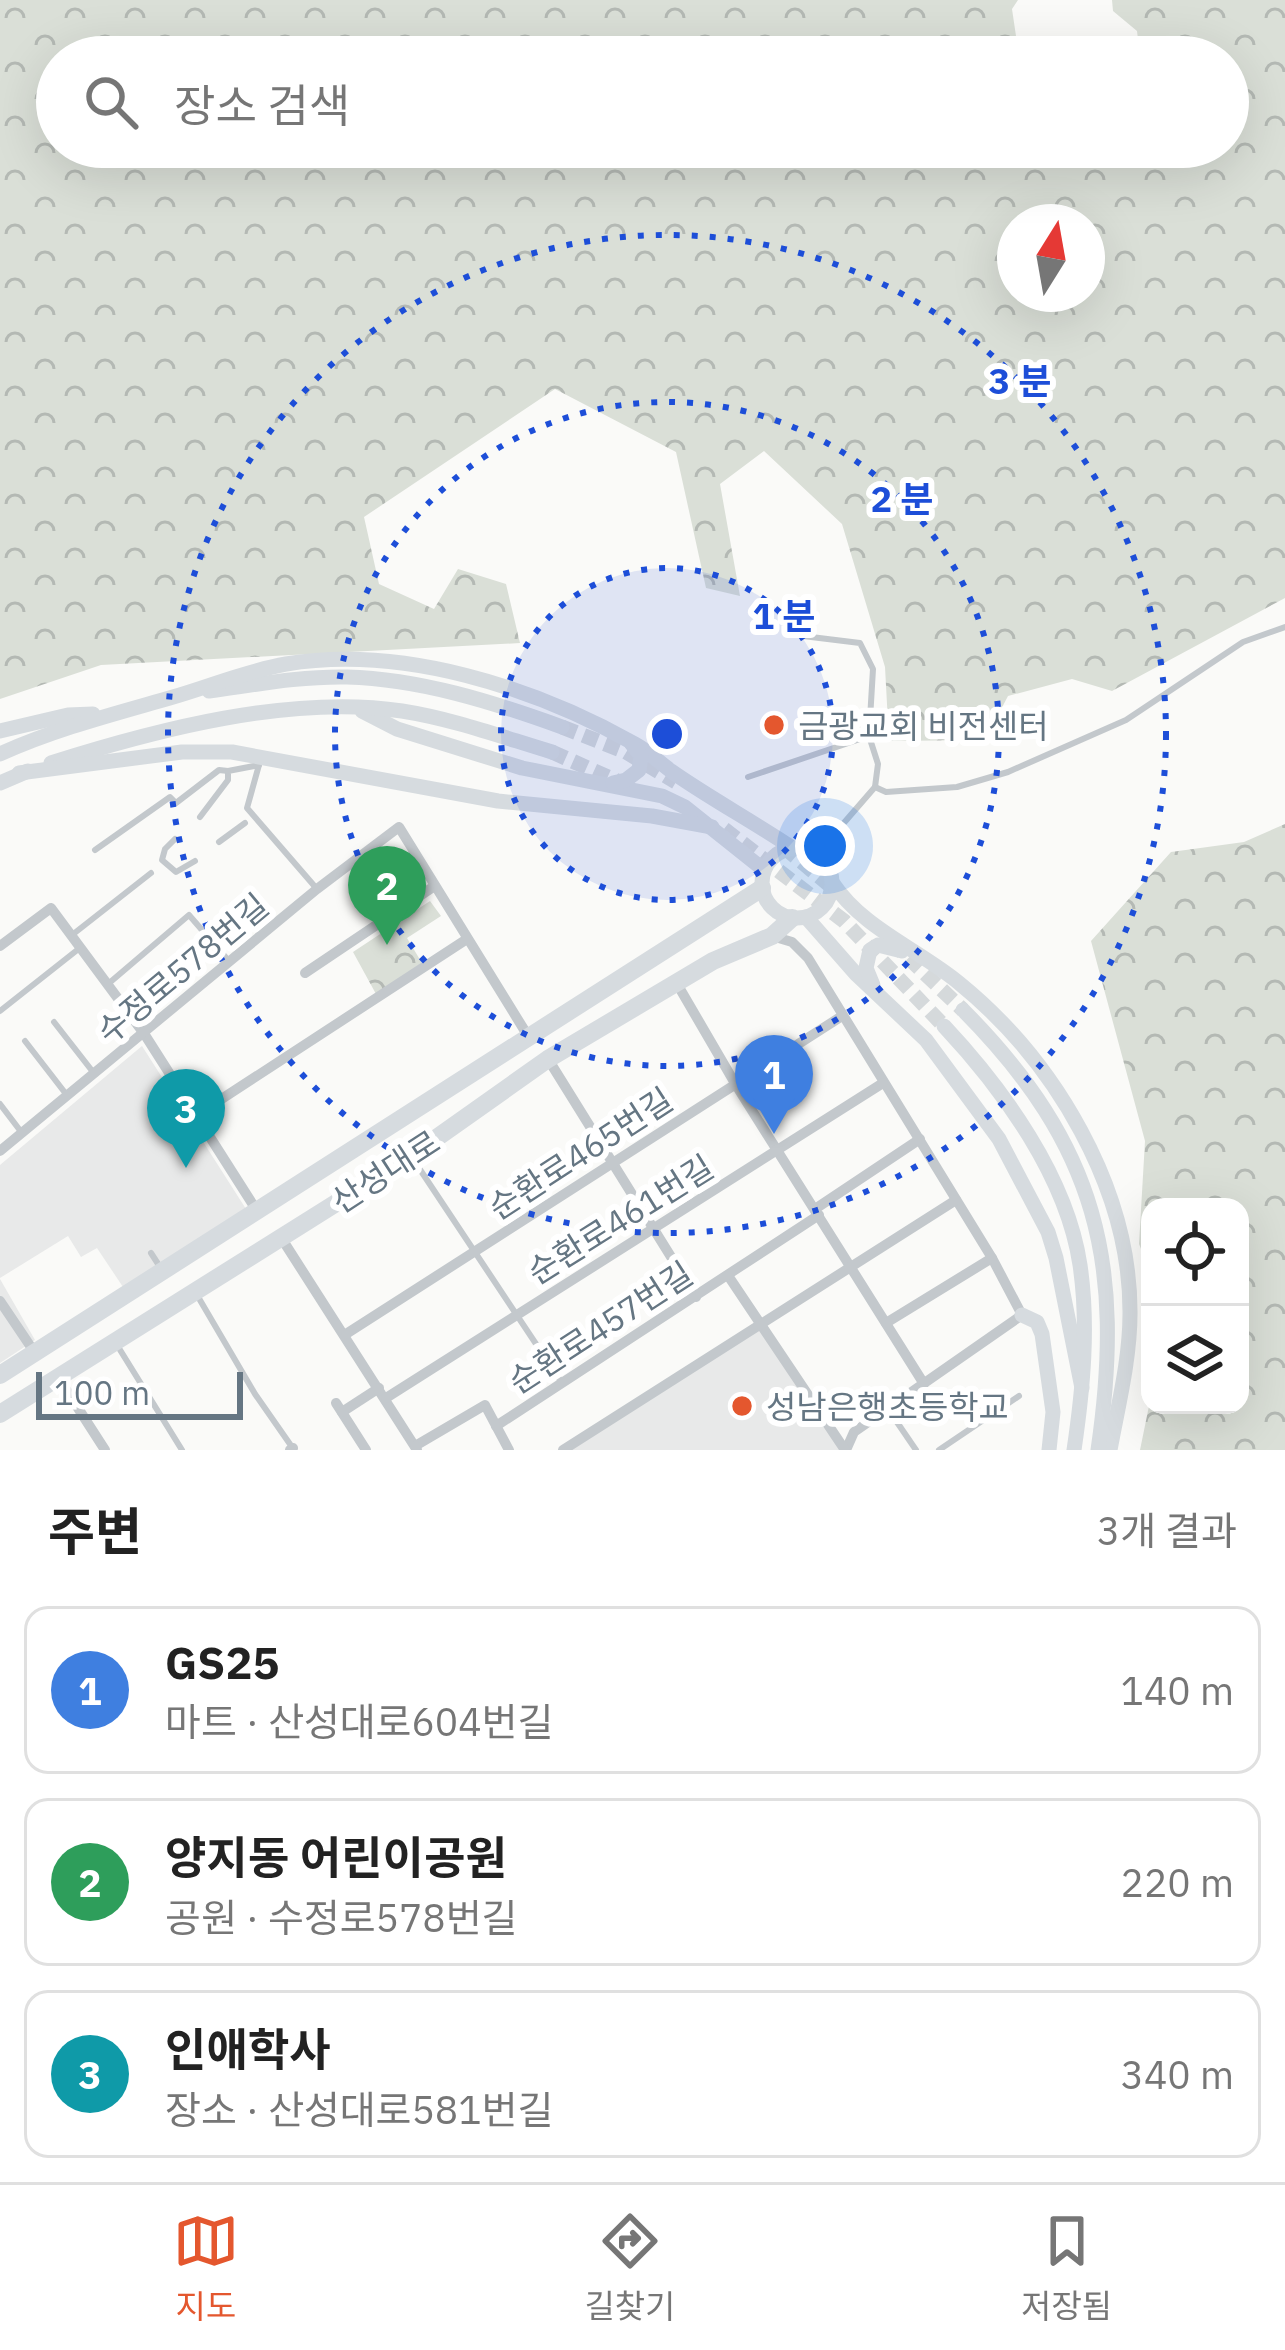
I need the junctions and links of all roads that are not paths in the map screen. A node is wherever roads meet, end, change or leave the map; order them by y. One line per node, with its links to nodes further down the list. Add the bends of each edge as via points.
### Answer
1 (1285, 627): 19 (lane, via 1243,642 1126,719 1008,772 956,787)
2 (803, 636): 8 (lane, via 860,643 873,669)
3 (182, 694): 5 (main road); 6 (main road, via 384,680); 9 (main road, via 253,670 358,658 529,696)
4 (354, 707): 10 (main road, via 441,718); 15 (main road, via 182,728); 18 (main road, via 455,748)
5 (120, 712): 7 (main road); 11 (main road)
6 (562, 727)
7 (0, 731)
8 (869, 736): 16 (lane); 19 (lane)
9 (628, 741): 18 (main road, via 639,770); 26 (main road)
10 (552, 752)
11 (0, 754)
12 (259, 764): 13 (lane); 14 (lane); 33 (lane, via 247,808)
13 (300, 765): 15 (main road, via 198,751); 22 (main road)
14 (228, 771): 20 (lane); 27 (lane, via 176,803 170,797)
15 (20, 773): 17 (main road)
16 (748, 776)
17 (0, 783)
18 (604, 784): 22 (main road, via 662,796)
19 (875, 787): 23 (lane)
20 (200, 817)
21 (245, 824): 25 (lane)
22 (712, 827): 30 (main road)
23 (836, 832): 26 (lane); 31 (lane)
24 (175, 839): 28 (lane, via 165,849 167,868 176,872)
25 (219, 842)
26 (800, 849): 30 (main road, via 776,855); 31 (main road, via 822,859)
27 (95, 850)
28 (195, 861)
29 (151, 873): 35 (lane)
30 (763, 879): 34 (main road, via 772,908); 52 (main road, 산성대로)
31 (832, 879): 34 (main road, via 826,904); 40 (main road, via 865,918)
32 (434, 887): 33 (street, 수정로578번길, via 399,827); 37 (street); 42 (street)
33 (317, 889): 41 (street, 수정로578번길)
34 (799, 918): 36 (main road, 산성대로); 45 (main road)
35 (71, 934): 38 (street, via 51,908); 39 (street)
36 (772, 936): 43 (main road, 산성대로); 48 (street, via 808,958)
37 (467, 939): 52 (street); 60 (street)
38 (0, 946)
39 (81, 947): 44 (street); 47 (lane)
40 (928, 958): 45 (main road, via 878,945 869,950 866,968); 111 (main road, via 1043,1072 1101,1173 1130,1314)
41 (230, 963): 44 (lane, via 189,915); 51 (street, 수정로578번길)
42 (305, 973)
43 (676, 982): 54 (main road, 산성대로); 57 (street)
44 (108, 984): 51 (street)
45 (877, 992): 92 (main road, via 952,1072 1021,1178 1056,1258)
46 (964, 1010): 110 (main road, via 1061,1132 1093,1206 1108,1307)
47 (0, 1011)
48 (842, 1016): 56 (street); 57 (street, 순환로465번길)
49 (53, 1022): 55 (lane)
50 (944, 1026): 92 (main road, via 1011,1107 1071,1230 1083,1289)
51 (145, 1035): 55 (street, 수정로578번길); 60 (street)
52 (528, 1036): 68 (main road, 산성대로)
53 (25, 1041): 58 (lane)
54 (548, 1059): 65 (main road, 산성대로); 66 (street)
55 (95, 1075): 58 (street, 수정로578번길)
56 (883, 1083): 62 (street); 63 (street, 순환로461번길)
57 (736, 1084): 63 (street); 66 (street, 순환로465번길)
58 (68, 1097): 61 (street, 수정로578번길)
59 (0, 1104): 61 (lane)
60 (196, 1115): 68 (street)
61 (22, 1133): 64 (street, 수정로578번길)
62 (920, 1138): 67 (street); 69 (street, 순환로457번길)
63 (778, 1150): 69 (street); 70 (street, 순환로461번길)
64 (0, 1151)
65 (411, 1156): 71 (main road, 산성대로); 72 (lane)
66 (614, 1165): 70 (street); 72 (street, 순환로465번길)
67 (956, 1200): 74 (street); 75 (street)
68 (256, 1211): 76 (main road, 산성대로)
69 (817, 1212): 75 (street); 77 (street, 순환로457번길)
70 (655, 1229): 79 (street); 82 (street, 순환로461번길)
71 (288, 1246): 78 (main road, 산성대로); 85 (street)
72 (476, 1251): 82 (lane); 85 (street, 순환로465번길)
73 (151, 1252): 76 (lane)
74 (992, 1258): 81 (street); 83 (street)
75 (850, 1265): 83 (street); 84 (street)
76 (163, 1271): 87 (main road, 산성대로)
77 (729, 1277): 79 (street, 순환로457번길); 84 (street)
78 (195, 1292): 86 (main road, 산성대로); 99 (lane)
79 (696, 1297): 90 (street, 순환로457번길)
80 (0, 1301): 87 (street)
81 (1022, 1315): 91 (street); 108 (main road, via 1042,1334 1053,1412)
82 (518, 1316): 90 (lane); 93 (street, 순환로461번길)
83 (886, 1323): 91 (street)
84 (761, 1324): 104 (street); 105 (street)
85 (346, 1334): 93 (street)
86 (116, 1342): 89 (main road, 산성대로); 101 (lane)
87 (35, 1353): 88 (main road, 산성대로)
88 (0, 1375)
89 (58, 1377): 96 (main road, 산성대로); 100 (street)
90 (562, 1384): 97 (street, 순환로457번길)
91 (925, 1384): 95 (street)
92 (1082, 1388): 109 (main road)
93 (383, 1393): 98 (street); 102 (street, 순환로461번길, via 339,1407)
94 (1019, 1396): 107 (lane)
95 (888, 1409): 105 (street, via 854,1432); 106 (lane)
96 (0, 1414)
97 (496, 1426): 98 (street, 순환로457번길, via 485,1405); 103 (street)
98 (416, 1448)
99 (292, 1449)
100 (104, 1450)
101 (182, 1450)
102 (366, 1450)
103 (509, 1450)
104 (563, 1450)
105 (845, 1450)
106 (916, 1450)
107 (939, 1450)
108 (1049, 1450)
109 (1074, 1450)
110 (1098, 1450)
111 (1110, 1450)

